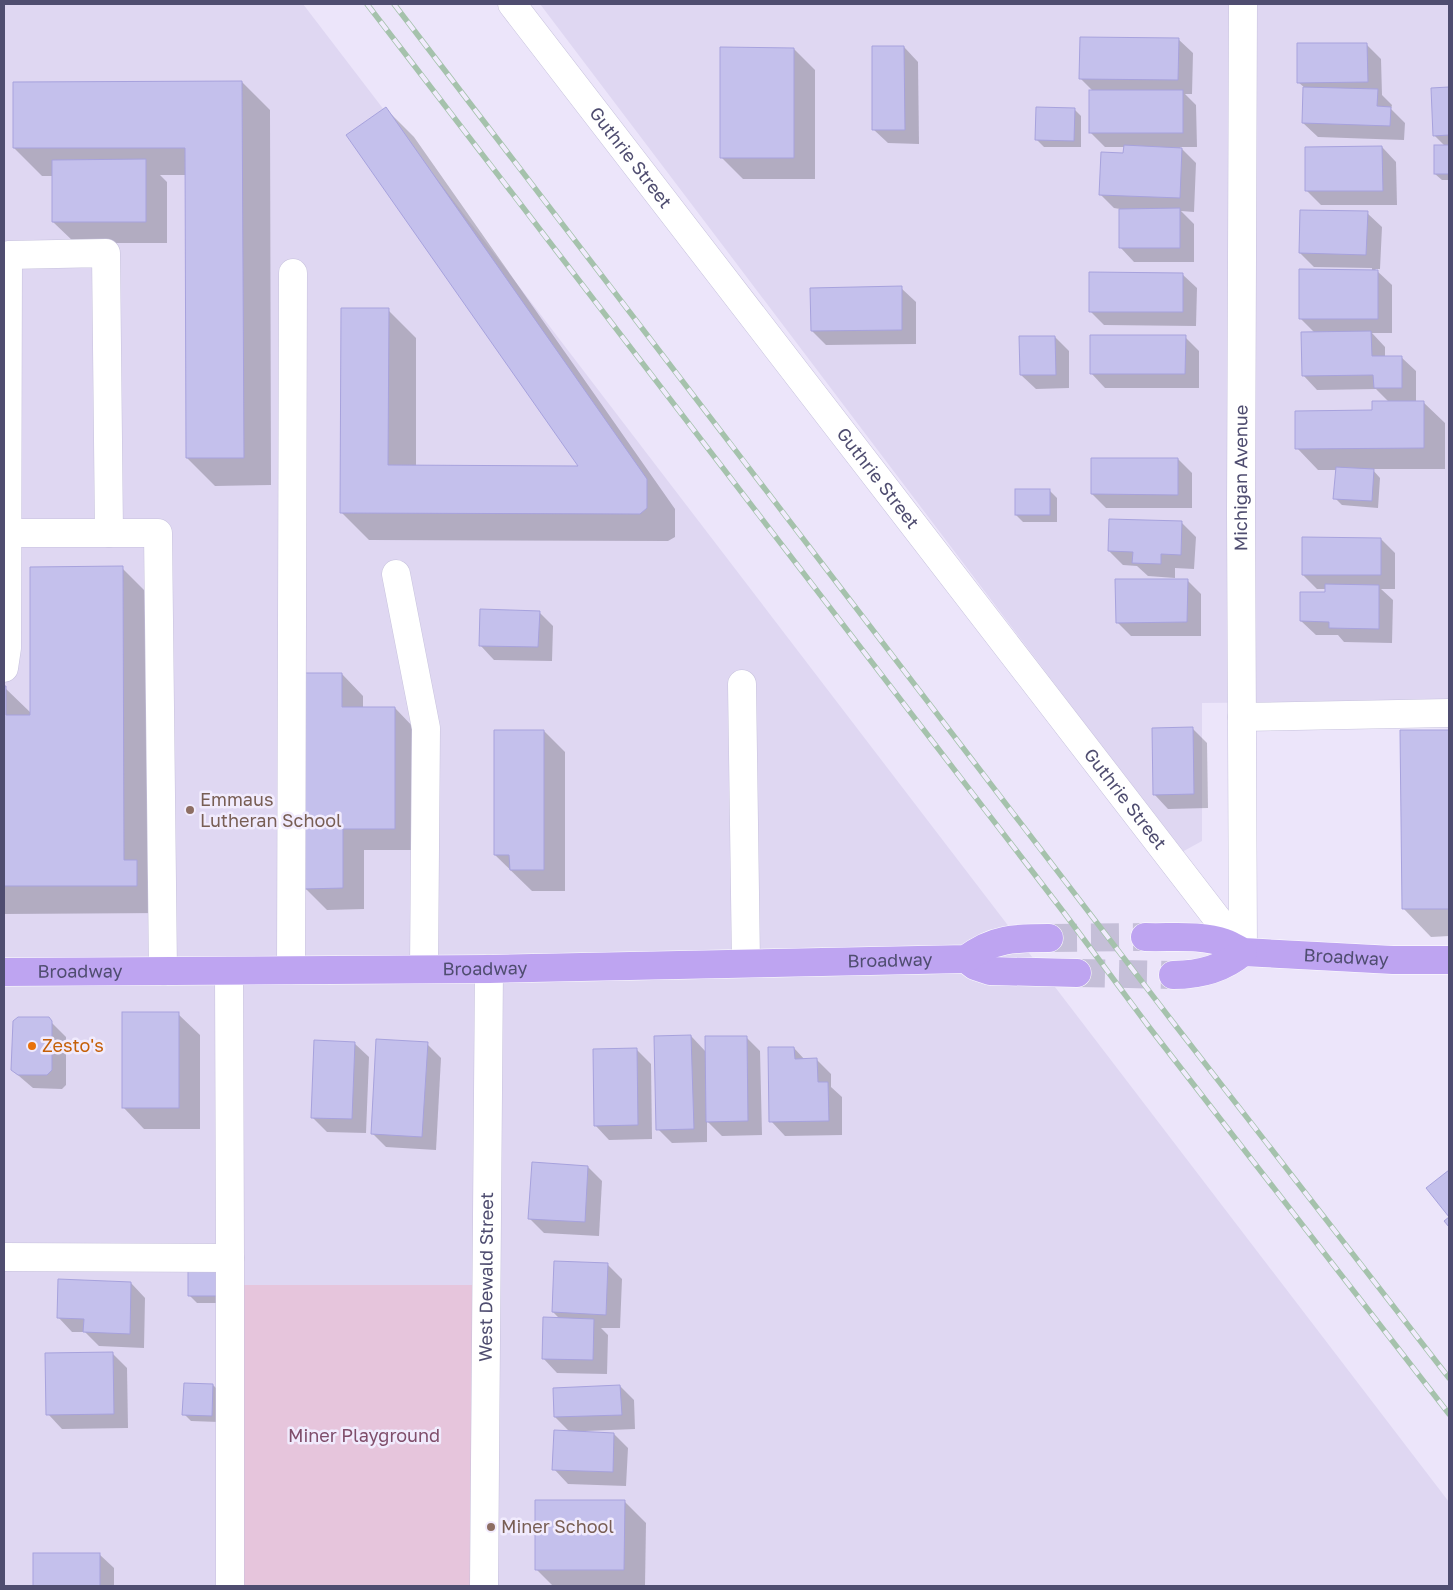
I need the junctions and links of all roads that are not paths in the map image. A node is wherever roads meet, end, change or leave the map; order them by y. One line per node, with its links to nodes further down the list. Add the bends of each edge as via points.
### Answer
1 (512, 4): 13 (street, Guthrie Street)
2 (1244, 4): 10 (street, Michigan Avenue)
3 (293, 273): 20 (street)
4 (5, 533): 5 (street); 5 (street, via 8,255 106,253); 7 (street, via 7,648)
5 (109, 533): 21 (street, via 158,533)
6 (396, 574): 17 (street, via 426,728)
7 (4, 668)
8 (742, 684): 16 (street)
9 (1449, 713): 10 (street)
10 (1242, 717): 13 (street, Michigan Avenue)
11 (1145, 937): 13 (main road, Broadway, via 1208,939)
12 (1049, 938): 14 (main road, via 1002,940 981,948)
13 (1242, 952): 15 (main road, Broadway); 24 (main road, via 1232,962 1203,973)
14 (966, 959): 16 (main road, Broadway); 23 (main road, via 990,972)
15 (1449, 960)
16 (746, 963): 18 (main road, Broadway)
17 (424, 969): 18 (main road, Broadway); 20 (main road, Broadway)
18 (489, 969): 28 (street, West Dewald Street)
19 (229, 970): 20 (main road, Broadway); 21 (main road, Broadway); 26 (street)
20 (291, 970)
21 (162, 971): 22 (main road, Broadway)
22 (4, 972)
23 (1077, 973)
24 (1173, 975)
25 (4, 1257): 26 (street)
26 (230, 1258): 27 (street)
27 (230, 1586)
28 (484, 1586)

